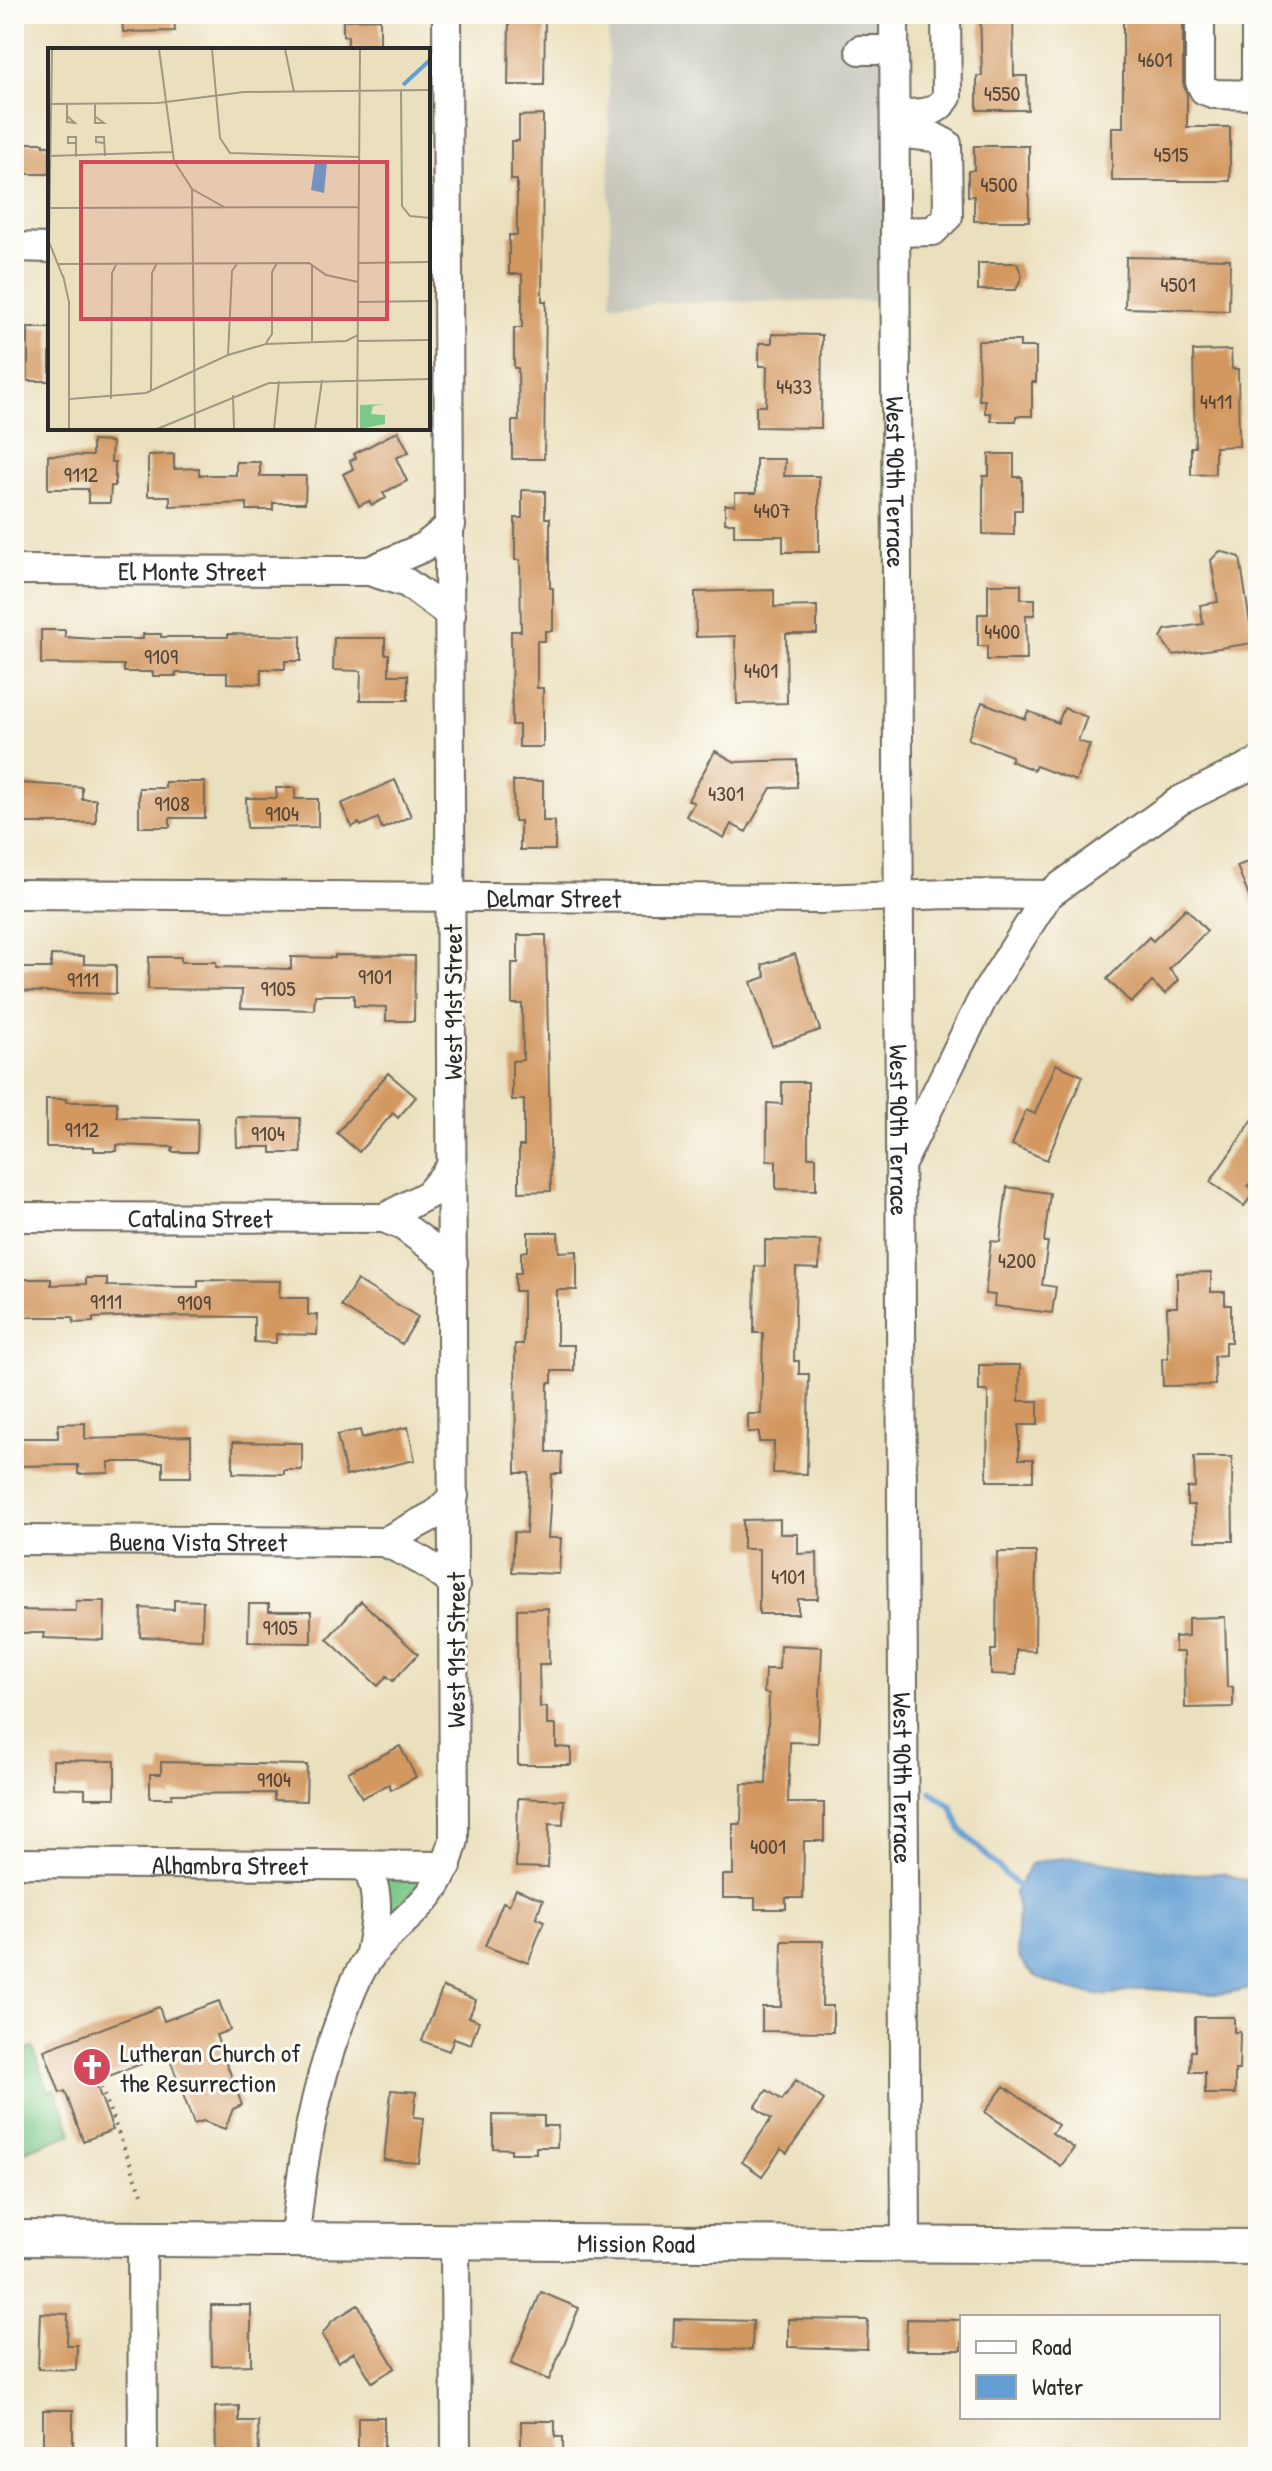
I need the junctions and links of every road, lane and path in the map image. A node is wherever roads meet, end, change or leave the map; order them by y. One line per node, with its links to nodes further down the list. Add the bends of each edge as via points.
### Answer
1 (447, 14): 10 (street, West 91st Street)
2 (894, 14): 7 (street, West 90th Terrace)
3 (946, 14): 9 (street, via 947,97 930,113)
4 (1200, 14): 8 (street, via 1204,90)
5 (1256, 14): 8 (street)
6 (860, 50): 7 (street)
7 (894, 50): 9 (street, West 90th Terrace)
8 (1257, 95)
9 (895, 123): 11 (street, West 90th Terrace); 11 (street, via 947,144 948,202 948,216 933,231)
10 (439, 215): 14 (street, West 91st Street)
11 (895, 232): 22 (street, West 90th Terrace)
12 (14, 247): 13 (street)
13 (48, 248)
14 (438, 281): 15 (street, West 91st Street)
15 (451, 525): 17 (street, El Monte Street, via 424,547); 18 (street, West 91st Street)
16 (14, 570): 17 (street, El Monte Street)
17 (369, 571): 18 (street, El Monte Street, via 407,583)
18 (451, 615): 23 (street, West 91st Street)
19 (1258, 762): 21 (street, via 1179,801)
20 (14, 894): 23 (street, Delmar Street)
21 (1048, 895): 22 (street, Delmar Street); 24 (street, via 984,996)
22 (897, 896): 23 (street, Delmar Street); 24 (street, West 90th Terrace)
23 (452, 897): 25 (street, West 91st Street)
24 (901, 1164): 43 (street, West 90th Terrace)
25 (452, 1166): 27 (street, Catalina Street, via 429,1194); 28 (street, West 91st Street)
26 (14, 1217): 27 (street, Catalina Street)
27 (384, 1218): 28 (street, Catalina Street)
28 (453, 1263): 29 (street, West 91st Street)
29 (454, 1496): 31 (street, Buena Vista Street, via 436,1514); 32 (street, West 91st Street)
30 (14, 1540): 31 (street, Buena Vista Street)
31 (384, 1542): 32 (street, Buena Vista Street, via 417,1557)
32 (455, 1586): 35 (street, West 91st Street, via 454,1840)
33 (14, 1863): 34 (street, Alhambra Street)
34 (365, 1866): 35 (street, Alhambra Street); 36 (street, West 91st Street, via 375,1891)
35 (447, 1866): 36 (street, West 91st Street, via 426,1899)
36 (368, 1959): 41 (street, West 91st Street, via 318,2087 305,2146)
37 (98, 2080): 38 (path)
38 (142, 2194)
39 (142, 2237): 40 (main road, Mission Road); 41 (main road, Mission Road); 45 (street)
40 (14, 2238)
41 (295, 2239): 42 (main road, Mission Road)
42 (455, 2239): 43 (main road, Mission Road); 46 (street)
43 (906, 2244): 44 (main road, Mission Road)
44 (1258, 2247)
45 (143, 2457)
46 (456, 2457)

